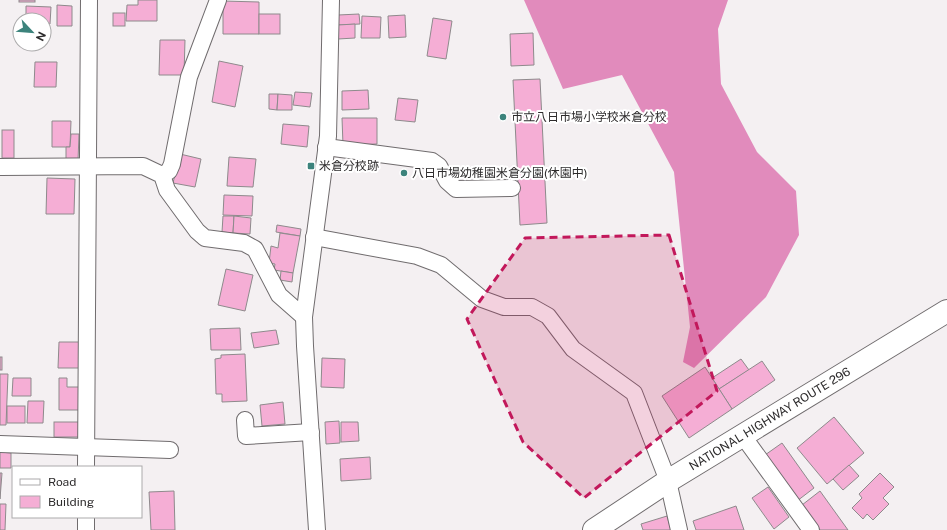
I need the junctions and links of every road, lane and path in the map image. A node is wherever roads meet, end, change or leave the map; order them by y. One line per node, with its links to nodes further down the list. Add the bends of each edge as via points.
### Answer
1 (89, 0): 5 (street)
2 (218, 0): 7 (street, via 189,77 172,164 169,171)
3 (331, 0): 4 (street)
4 (326, 147): 8 (street, via 432,161 439,166 447,181 456,189); 9 (street)
5 (87, 166): 6 (street); 7 (street, via 143,166); 16 (street)
6 (0, 167)
7 (162, 175): 11 (street, via 167,190 197,231 205,238 244,243 255,248 279,295)
8 (512, 188)
9 (314, 237): 11 (street); 19 (street, via 417,256 441,265 482,299 504,307 532,307 548,316 573,349 634,393)
10 (947, 311): 14 (highway, NATIONAL HIGHWAY ROUTE 296)
11 (304, 317): 13 (street)
12 (245, 420): 13 (street, via 246,436)
13 (311, 432): 22 (street)
14 (743, 436): 19 (highway, NATIONAL HIGHWAY ROUTE 296); 25 (street)
15 (0, 444): 16 (street)
16 (86, 447): 17 (street); 18 (street)
17 (170, 450)
18 (86, 466)
19 (668, 481): 23 (highway, NATIONAL HIGHWAY ROUTE 296); 24 (street)
20 (86, 518): 21 (street)
21 (86, 530)
22 (317, 530)
23 (594, 530)
24 (680, 530)
25 (811, 530)

